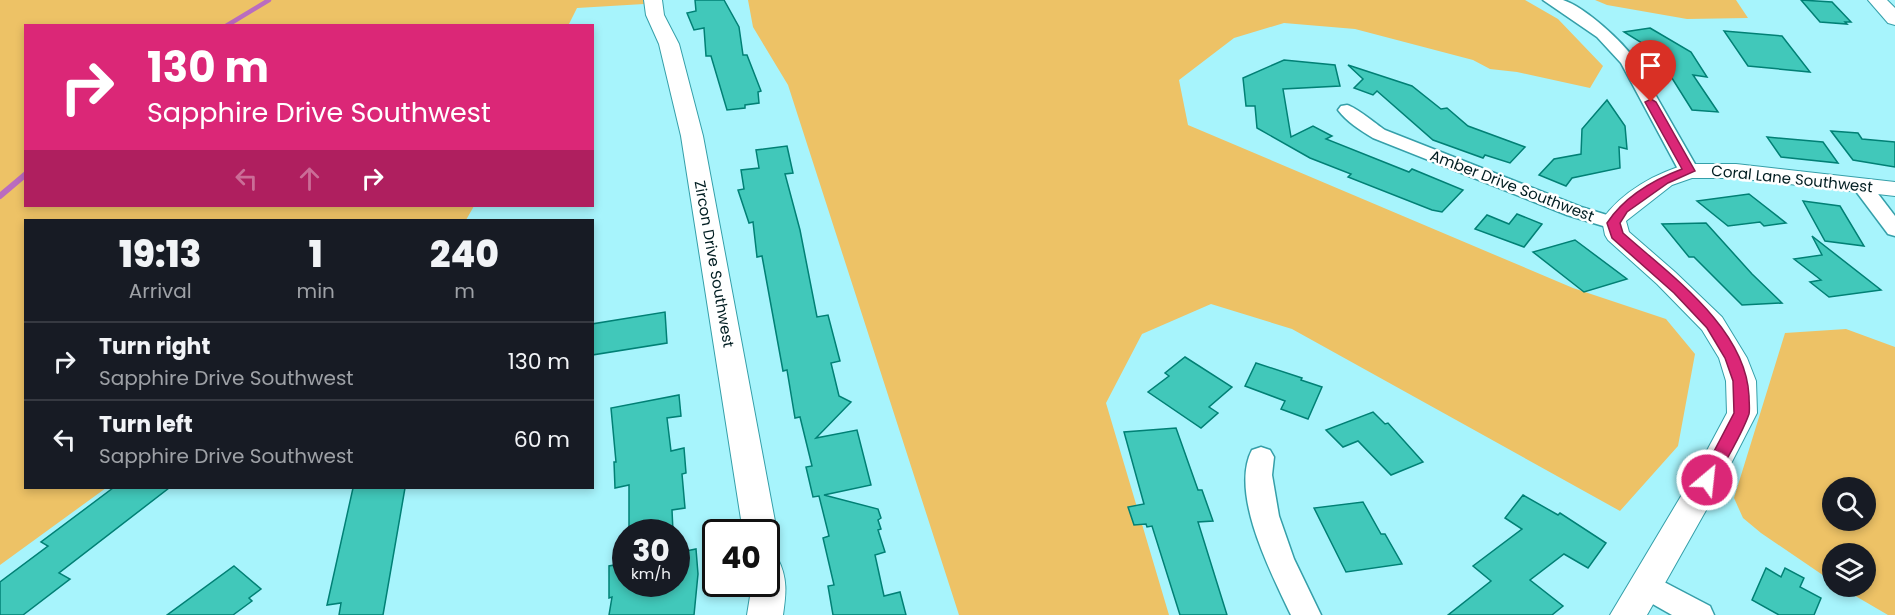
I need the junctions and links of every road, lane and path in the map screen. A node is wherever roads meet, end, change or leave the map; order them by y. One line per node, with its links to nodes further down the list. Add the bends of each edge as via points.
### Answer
1 (653, 0): 12 (street, Zircon Drive Southwest, via 692,132)
2 (1551, 0): 6 (street, via 1599,29 1617,46)
3 (1876, 0): 4 (street)
4 (1895, 19)
5 (1347, 110): 9 (street, Amber Drive Southwest, via 1379,134)
6 (1689, 171): 7 (street, Coral Lane Southwest, via 1736,171); 9 (street, via 1664,180 1622,210)
7 (1862, 186): 8 (street, Coral Lane Southwest); 10 (street)
8 (1895, 189)
9 (1614, 223): 13 (street, Amber Drive Southwest, via 1617,235 1712,324 1741,381 1742,413)
10 (1895, 230)
11 (1262, 457): 16 (street, via 1258,470 1274,543)
12 (758, 519)
13 (1645, 585): 17 (street, Amber Drive Southwest); 18 (street)
14 (768, 597): 15 (street)
15 (765, 615)
16 (1306, 615)
17 (1628, 615)
18 (1699, 615)

